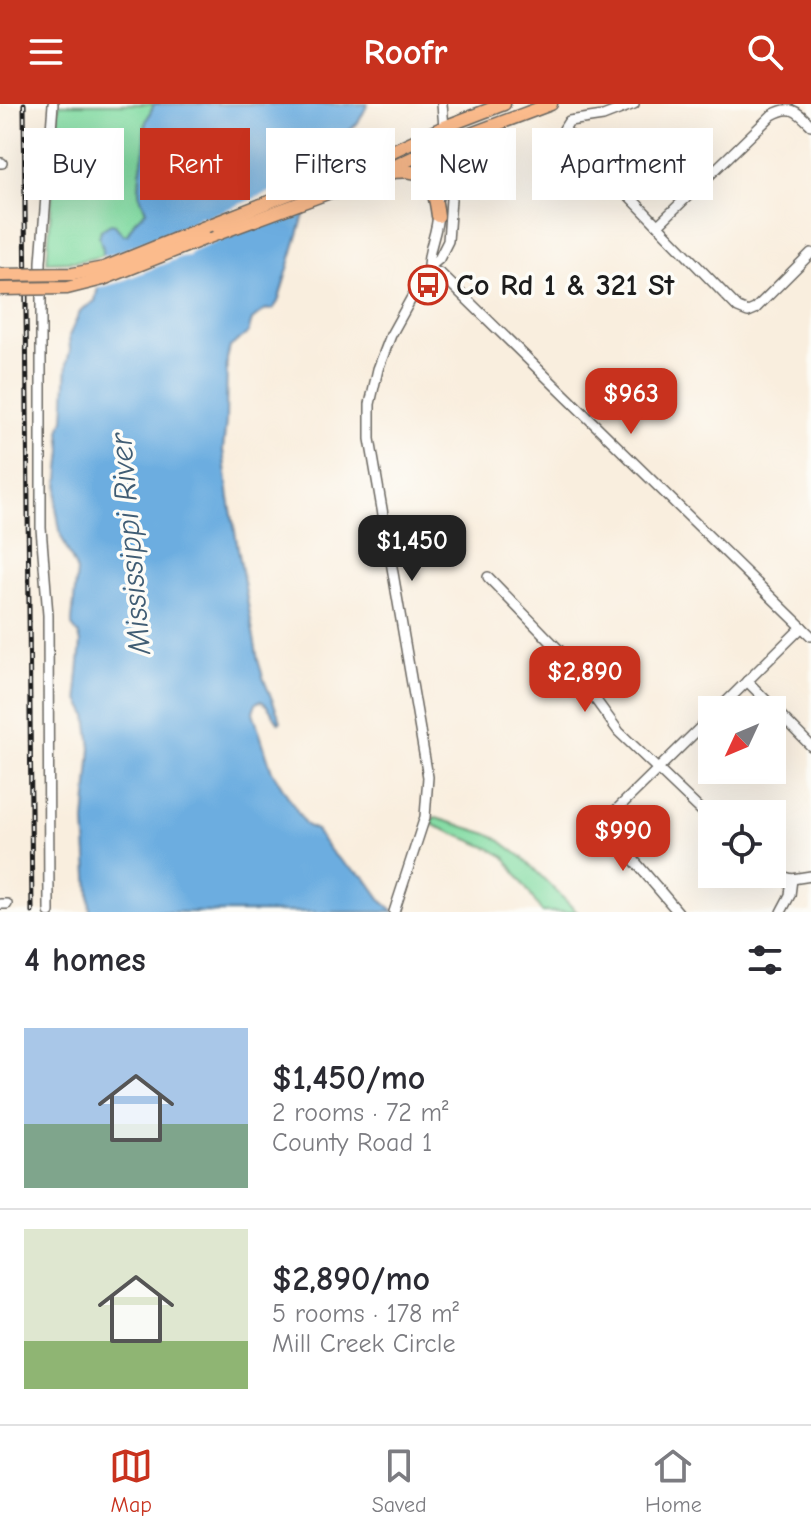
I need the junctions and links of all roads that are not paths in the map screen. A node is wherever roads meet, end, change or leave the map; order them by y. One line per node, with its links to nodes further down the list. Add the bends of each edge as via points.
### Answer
1 (53, 104): 33 (street, via 41,262)
2 (442, 104): 7 (street)
3 (504, 104): 7 (main road)
4 (551, 104): 8 (main road)
5 (634, 104): 15 (street, via 569,121 564,129)
6 (811, 125): 15 (street, via 791,109 772,115)
7 (444, 127): 9 (main road)
8 (487, 128)
9 (395, 154)
10 (395, 172): 14 (main road, via 425,176)
11 (289, 200): 16 (main road)
12 (438, 200): 14 (street)
13 (451, 200): 18 (street, via 448,241)
14 (438, 216): 18 (street)
15 (658, 225): 17 (street, via 738,308 748,312)
16 (208, 231): 19 (main road, bridge, via 104,268); 20 (main road, bridge, via 103,279 67,288)
17 (811, 253)
18 (428, 268): 22 (street, via 441,274); 34 (street, via 391,335 370,404 370,439 428,777 425,817)
19 (0, 275)
20 (0, 289)
21 (488, 577): 28 (street, via 561,652 619,732)
22 (802, 627): 23 (street); 24 (street)
23 (811, 636)
24 (747, 681): 25 (street); 27 (street)
25 (732, 696)
26 (698, 730): 28 (street)
27 (811, 746)
28 (658, 769): 29 (street); 35 (street, via 609,817 610,832)
29 (698, 808)
30 (811, 876): 32 (street)
31 (786, 877): 32 (street)
32 (792, 879): 36 (street)
33 (49, 912)
34 (394, 912)
35 (678, 912)
36 (781, 912)

